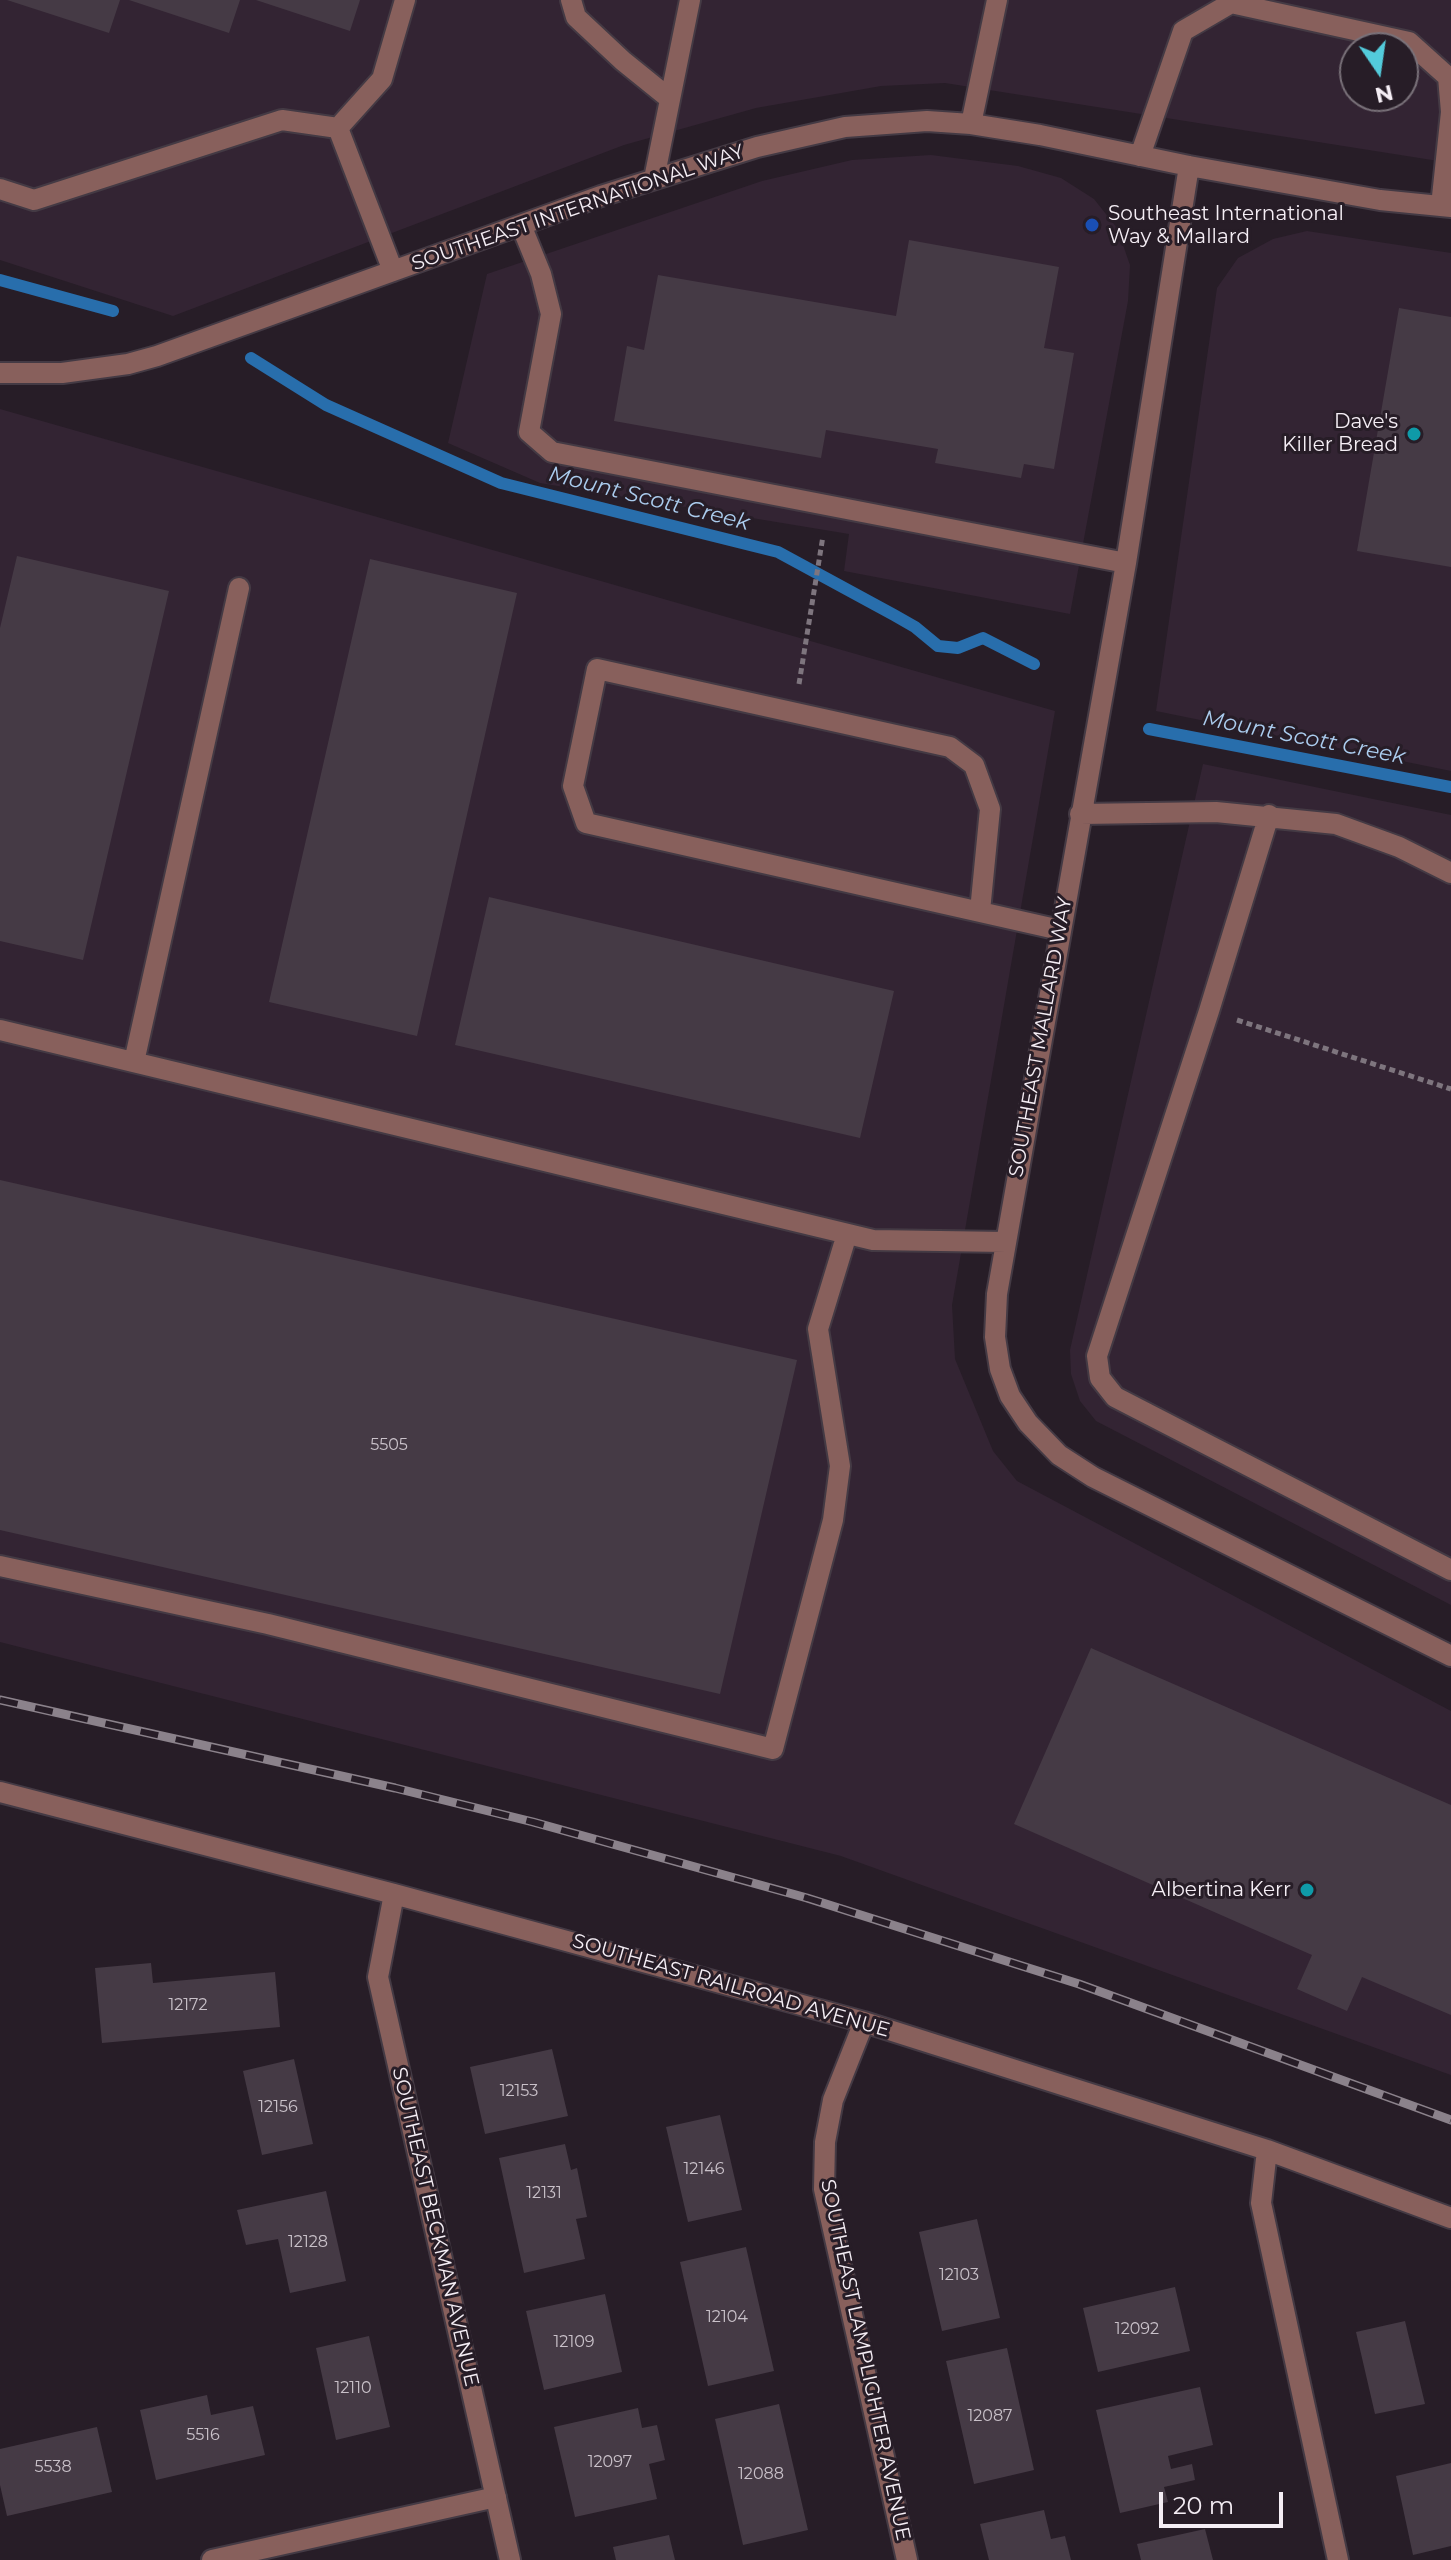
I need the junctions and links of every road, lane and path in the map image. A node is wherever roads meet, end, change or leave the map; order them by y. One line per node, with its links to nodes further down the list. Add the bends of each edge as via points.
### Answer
1 (405, 0): 8 (street, via 382,79)
2 (571, 0): 6 (street, via 576,17)
3 (690, 0): 6 (street)
4 (997, 0): 7 (street)
5 (1231, 2): 9 (street, via 1183,31); 13 (street, via 1409,42 1448,77)
6 (670, 99): 11 (street)
7 (971, 124): 9 (street, SOUTHEAST INTERNATIONAL WAY); 11 (street, SOUTHEAST INTERNATIONAL WAY, via 927,121 845,127)
8 (338, 128): 12 (street, via 282,120 34,200); 15 (street)
9 (1140, 156): 10 (street, SOUTHEAST INTERNATIONAL WAY)
10 (1189, 166): 13 (street, SOUTHEAST INTERNATIONAL WAY, via 1380,200); 18 (street, SOUTHEAST MALLARD WAY)
11 (654, 179): 14 (street, SOUTHEAST INTERNATIONAL WAY)
12 (0, 189)
13 (1446, 206)
14 (521, 225): 15 (street, SOUTHEAST INTERNATIONAL WAY); 17 (street, via 551,314 529,432 552,452)
15 (393, 271): 16 (street, SOUTHEAST INTERNATIONAL WAY, via 128,364 62,373)
16 (0, 373)
17 (827, 505): 18 (street); 20 (path)
18 (1126, 563): 21 (street, SOUTHEAST MALLARD WAY)
19 (239, 588): 28 (street)
20 (795, 713): 24 (street, via 950,747 974,765 990,809); 24 (street, via 597,669 573,786 586,823)
21 (1080, 814): 22 (street); 25 (street, SOUTHEAST MALLARD WAY)
22 (1269, 815): 23 (street, via 1336,824); 26 (street)
23 (1451, 873)
24 (980, 911): 25 (street)
25 (1060, 930): 31 (street, SOUTHEAST MALLARD WAY)
26 (1209, 1011): 29 (path); 33 (street, via 1097,1356 1100,1378 1115,1397)
27 (0, 1030): 28 (street)
28 (134, 1062): 30 (street)
29 (1451, 1089)
30 (847, 1234): 31 (street, via 873,1240); 32 (street, via 818,1329 840,1466 833,1520 773,1749 268,1624)
31 (1006, 1242): 34 (street, SOUTHEAST MALLARD WAY, via 997,1294 1000,1369 1028,1423 1059,1455 1122,1493)
32 (0, 1566)
33 (1451, 1570)
34 (1451, 1656)
35 (0, 1792): 36 (street, SOUTHEAST RAILROAD AVENUE)
36 (394, 1894): 37 (street, SOUTHEAST RAILROAD AVENUE); 40 (street, SOUTHEAST BECKMAN AVENUE, via 378,1977)
37 (864, 2022): 38 (street, SOUTHEAST RAILROAD AVENUE); 43 (street, SOUTHEAST LAMPLIGHTER AVENUE, via 833,2100 824,2189)
38 (1267, 2150): 39 (street, SOUTHEAST RAILROAD AVENUE); 44 (street, via 1261,2203)
39 (1451, 2218)
40 (496, 2497): 41 (street); 42 (street, SOUTHEAST BECKMAN AVENUE)
41 (212, 2560)
42 (510, 2560)
43 (907, 2560)
44 (1338, 2560)

